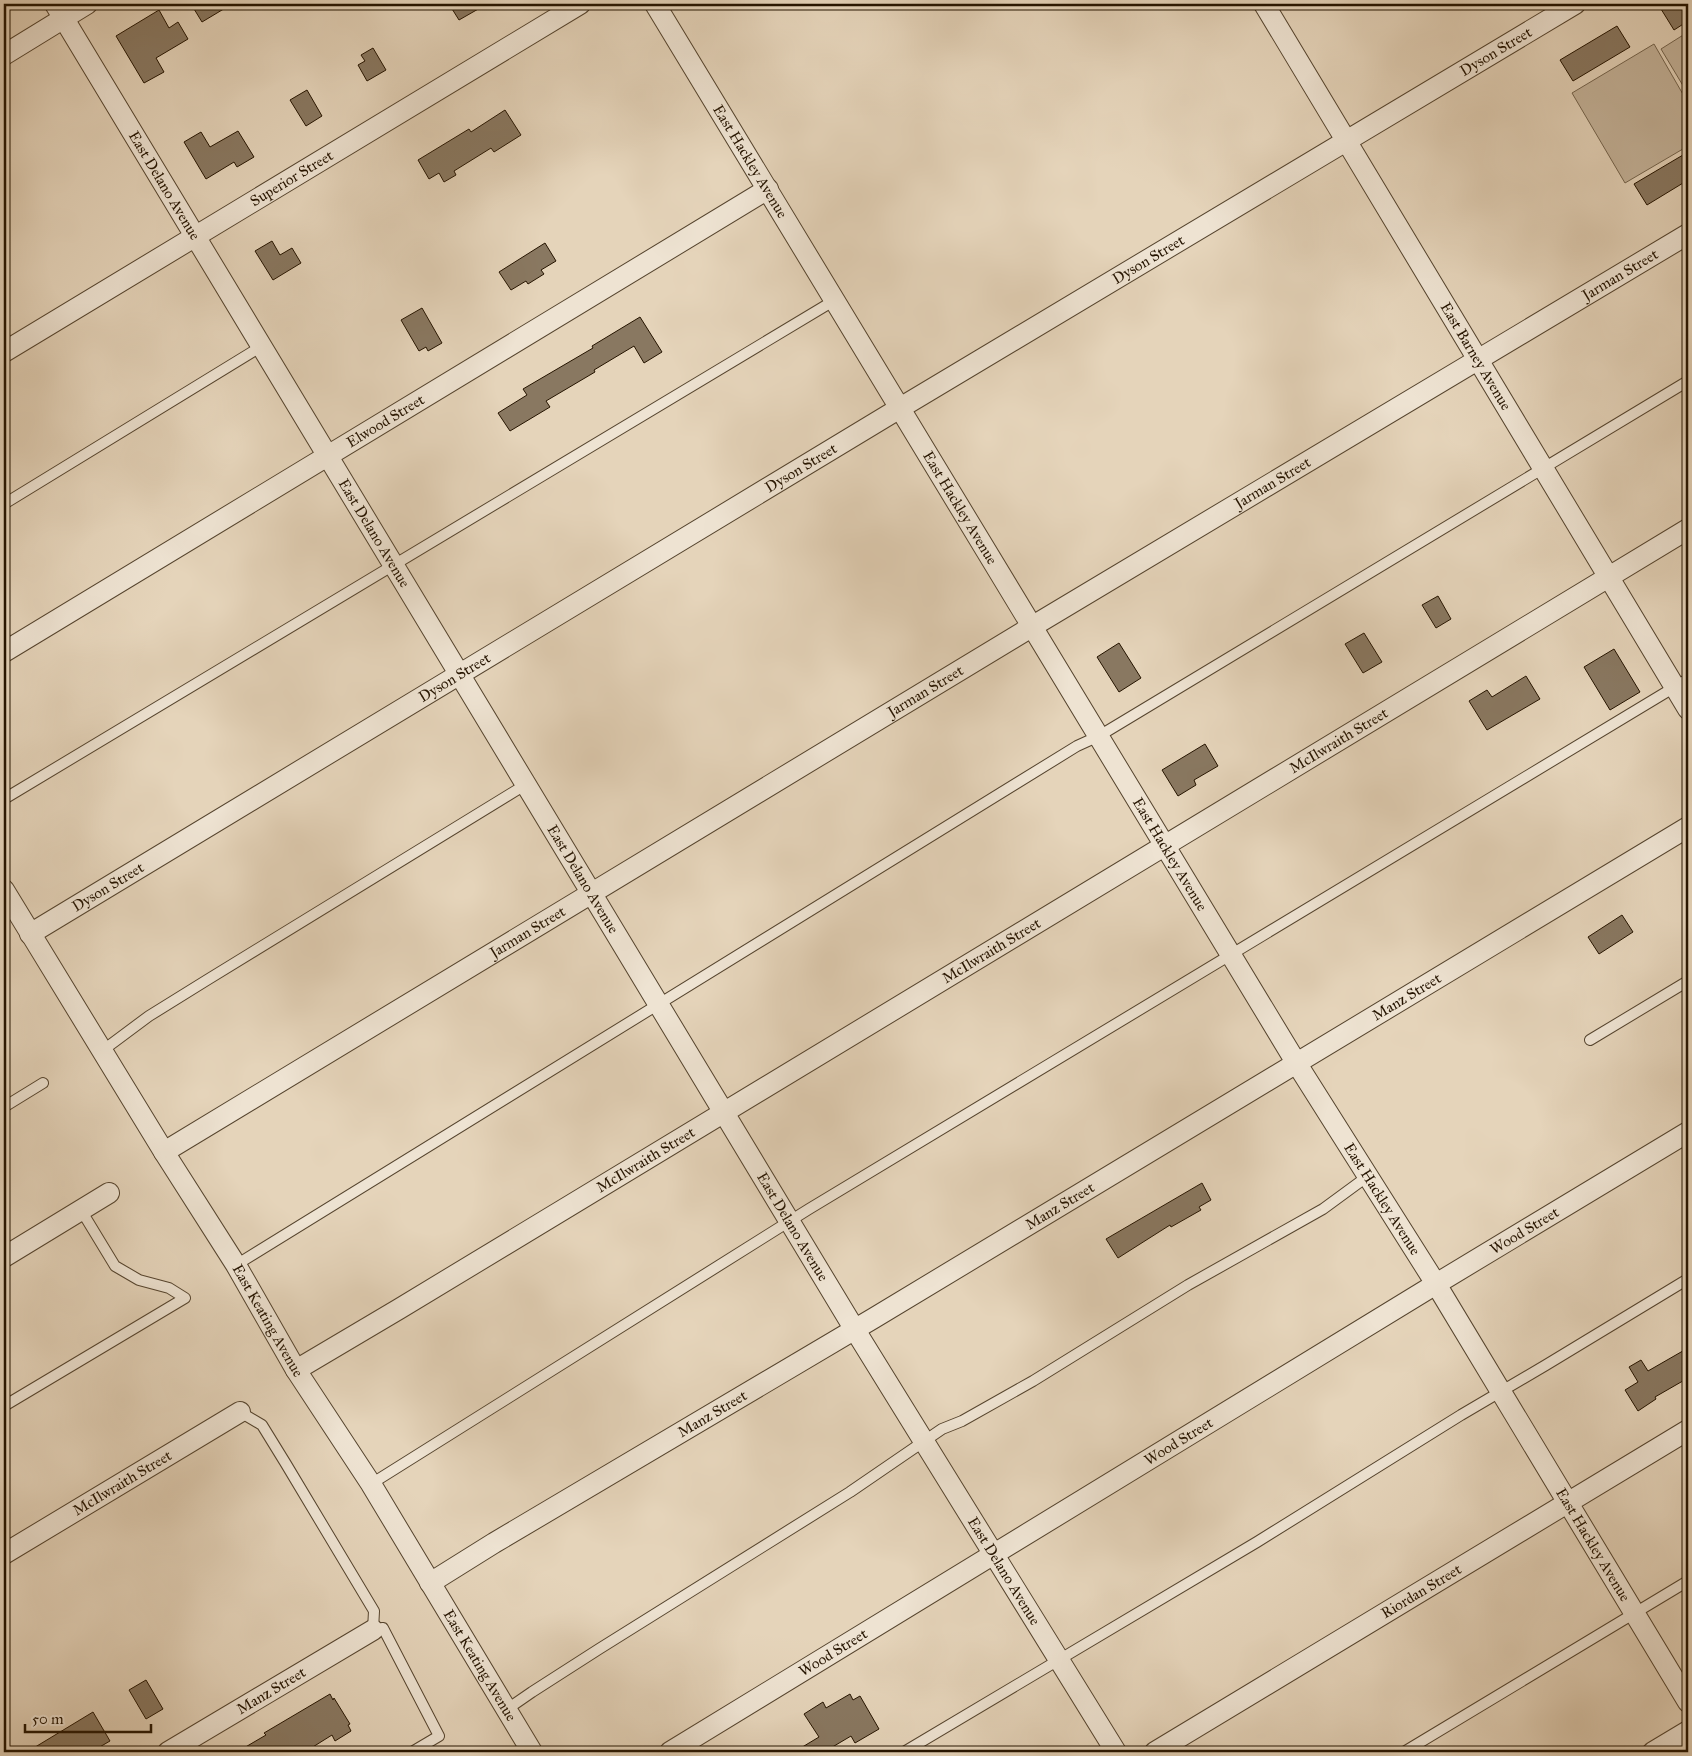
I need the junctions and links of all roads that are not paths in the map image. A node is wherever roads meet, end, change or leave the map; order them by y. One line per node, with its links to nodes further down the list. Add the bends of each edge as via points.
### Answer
1 (87, 4): 6 (street)
2 (580, 4): 11 (street, Superior Street)
3 (655, 4): 9 (street, East Hackley Avenue)
4 (1264, 4): 8 (street, East Barney Avenue)
5 (1575, 4): 8 (street, Dyson Street)
6 (59, 11): 7 (street); 11 (street, East Delano Avenue)
7 (4, 55)
8 (1346, 140): 15 (street, East Barney Avenue); 17 (street, Dyson Street)
9 (768, 189): 12 (street, East Hackley Avenue); 18 (street, Elwood Street)
10 (1688, 234): 15 (street, Jarman Street)
11 (196, 237): 13 (street, East Delano Avenue); 14 (street, Superior Street)
12 (835, 300): 17 (street, East Hackley Avenue); 22 (lane)
13 (262, 346): 18 (street, East Delano Avenue); 20 (lane)
14 (4, 352)
15 (1477, 359): 19 (street, East Barney Avenue); 24 (street, Jarman Street)
16 (1688, 381): 19 (lane)
17 (900, 408): 24 (street, East Hackley Avenue); 26 (street, Dyson Street)
18 (328, 456): 22 (street, East Delano Avenue); 25 (street, Elwood Street)
19 (1543, 468): 23 (street, East Barney Avenue); 29 (lane)
20 (4, 504)
21 (1688, 529): 23 (street, McIlwraith Street)
22 (393, 564): 26 (street, East Delano Avenue); 31 (lane)
23 (1608, 576): 27 (street, East Barney Avenue); 33 (street, McIlwraith Street)
24 (1033, 626): 29 (street, East Hackley Avenue); 35 (street, Jarman Street)
25 (4, 652)
26 (459, 676): 30 (street, East Delano Avenue); 36 (street, Dyson Street)
27 (1682, 683): 28 (street, East Barney Avenue); 37 (lane)
28 (1688, 709)
29 (1099, 736): 33 (street, East Hackley Avenue); 39 (lane)
30 (525, 785): 35 (street, East Delano Avenue); 41 (lane, via 149,1016)
31 (4, 799)
32 (1688, 827): 42 (street, Manz Street)
33 (1165, 845): 37 (street, East Hackley Avenue); 45 (street, McIlwraith Street)
34 (4, 890): 36 (street, East Keating Avenue)
35 (590, 894): 39 (street, East Delano Avenue); 47 (street, Jarman Street)
36 (30, 934): 41 (street, East Keating Avenue)
37 (1231, 954): 42 (street, East Hackley Avenue); 51 (lane)
38 (1688, 981): 40 (lane)
39 (658, 1004): 45 (street, East Delano Avenue); 53 (lane)
40 (1590, 1040)
41 (102, 1051): 47 (street, East Keating Avenue)
42 (1297, 1064): 48 (street, East Hackley Avenue); 56 (street, Manz Street)
43 (44, 1083): 44 (lane)
44 (4, 1107)
45 (723, 1112): 51 (street, East Delano Avenue); 57 (street, McIlwraith Street)
46 (1688, 1132): 55 (street, Wood Street)
47 (164, 1152): 53 (street, East Keating Avenue)
48 (1368, 1176): 55 (street, East Hackley Avenue); 62 (lane, via 1324,1209 1188,1285 1033,1381)
49 (109, 1193): 50 (street)
50 (81, 1210): 52 (street); 59 (lane, via 115,1266 139,1280 169,1288 186,1298)
51 (789, 1221): 56 (street, East Delano Avenue); 63 (lane)
52 (4, 1257)
53 (236, 1265): 57 (street, East Keating Avenue)
54 (1688, 1279): 58 (lane)
55 (1436, 1284): 58 (street, East Hackley Avenue); 66 (street, Wood Street)
56 (855, 1330): 62 (street, East Delano Avenue); 68 (street, Manz Street)
57 (296, 1370): 63 (street, East Keating Avenue)
58 (1501, 1391): 64 (street, East Hackley Avenue); 71 (lane)
59 (4, 1406)
60 (240, 1412): 65 (street, McIlwraith Street); 70 (lane, via 262,1425 286,1464 374,1611)
61 (1688, 1430): 64 (street, Riordan Street)
62 (923, 1441): 66 (street, East Delano Avenue); 73 (lane, via 850,1492)
63 (371, 1484): 68 (street, East Keating Avenue)
64 (1569, 1502): 69 (street, East Hackley Avenue); 81 (street, Riordan Street)
65 (4, 1554)
66 (993, 1555): 71 (street, East Delano Avenue); 78 (street, Wood Street)
67 (1688, 1581): 69 (lane)
68 (430, 1583): 73 (street, East Keating Avenue)
69 (1635, 1613): 72 (street, East Hackley Avenue); 82 (lane)
70 (373, 1630): 75 (street, Manz Street); 76 (lane, via 383,1628 439,1736)
71 (1058, 1661): 79 (lane); 80 (street, East Delano Avenue)
72 (1688, 1702)
73 (506, 1710): 77 (street, East Keating Avenue)
74 (1688, 1731): 83 (street)
75 (168, 1752)
76 (412, 1752)
77 (532, 1752)
78 (670, 1752)
79 (904, 1752)
80 (1116, 1752)
81 (1155, 1752)
82 (1404, 1752)
83 (1653, 1752)

